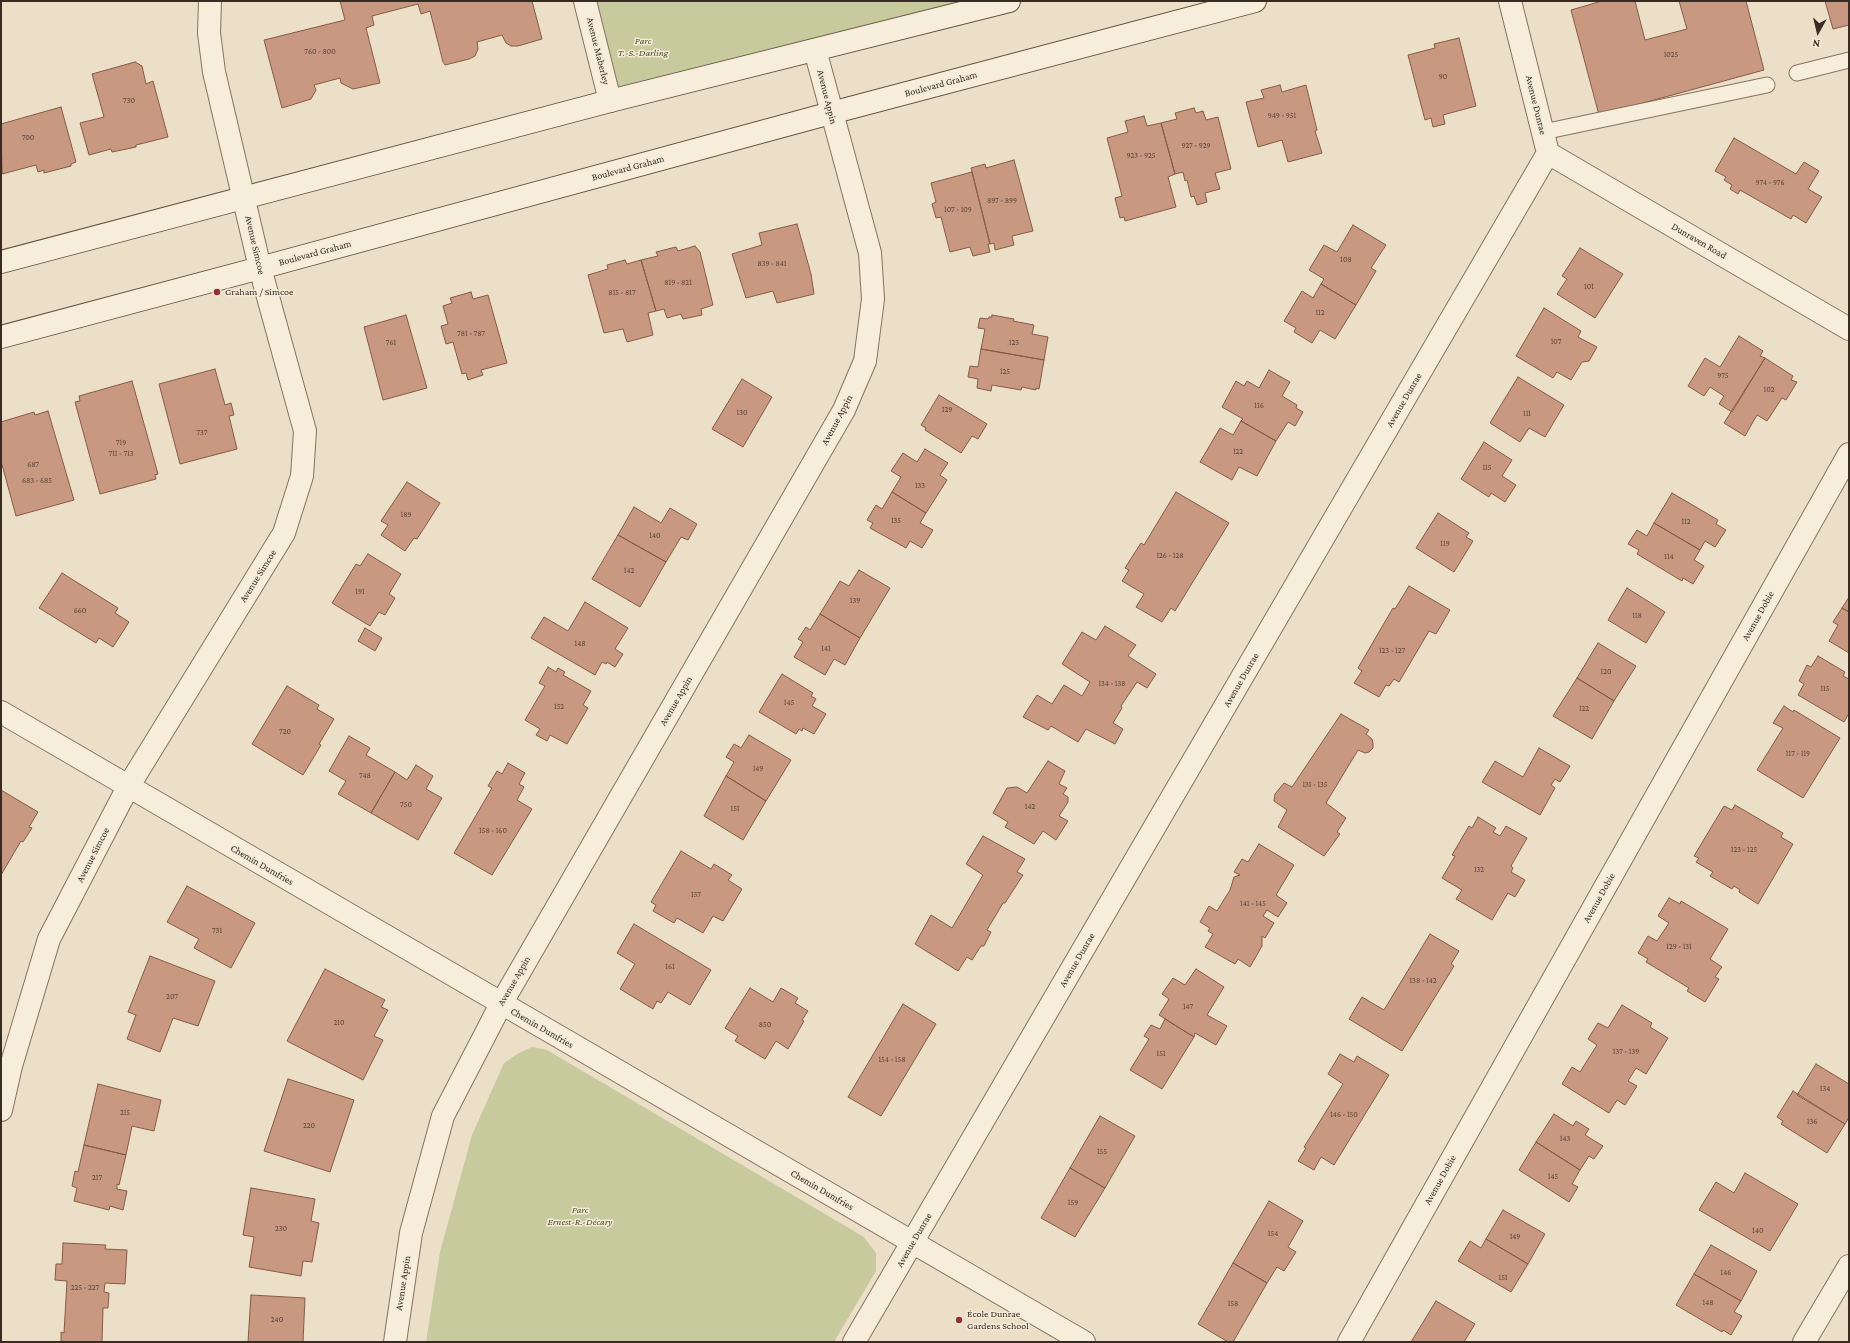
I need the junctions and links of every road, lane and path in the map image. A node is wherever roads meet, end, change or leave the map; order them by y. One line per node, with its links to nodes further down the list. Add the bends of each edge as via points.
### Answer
1 (210, 1): 14 (street, Avenue Simcoe, via 209,33 214,72)
2 (585, 1): 10 (street, Avenue Maberley)
3 (1008, 1): 6 (street)
4 (1256, 1): 11 (street, Boulevard Graham)
5 (1510, 1): 12 (street, Avenue Dunrae)
6 (815, 50): 10 (street); 11 (street, Avenue Appin)
7 (1849, 60): 8 (lane)
8 (1797, 73)
9 (1768, 85): 12 (lane)
10 (610, 102): 14 (street)
11 (831, 113): 16 (street, Boulevard Graham); 22 (street, Avenue Appin, via 870,253 873,299 865,361 844,410)
12 (1543, 132): 13 (street, Avenue Dunrae)
13 (1548, 153): 17 (street, Dunraven Road); 24 (street, Avenue Dunrae)
14 (244, 198): 15 (street); 16 (street, Avenue Simcoe)
15 (1, 262)
16 (260, 268): 18 (street, Boulevard Graham); 21 (street, Avenue Simcoe, via 305,431 302,476 284,533)
17 (1849, 329)
18 (1, 337)
19 (1849, 454): 29 (street, Avenue Dobie)
20 (1, 712): 21 (street, Chemin Dumfries)
21 (128, 787): 22 (street, Chemin Dumfries); 23 (street, Avenue Simcoe, via 49,939 11,1066)
22 (501, 1004): 24 (street, Chemin Dumfries); 26 (street, Avenue Appin, via 443,1116 411,1233)
23 (1, 1110)
24 (912, 1242): 27 (street, Avenue Dunrae); 28 (street, Chemin Dumfries)
25 (1849, 1266): 30 (street)
26 (395, 1342)
27 (854, 1342)
28 (1084, 1342)
29 (1349, 1342)
30 (1804, 1342)

